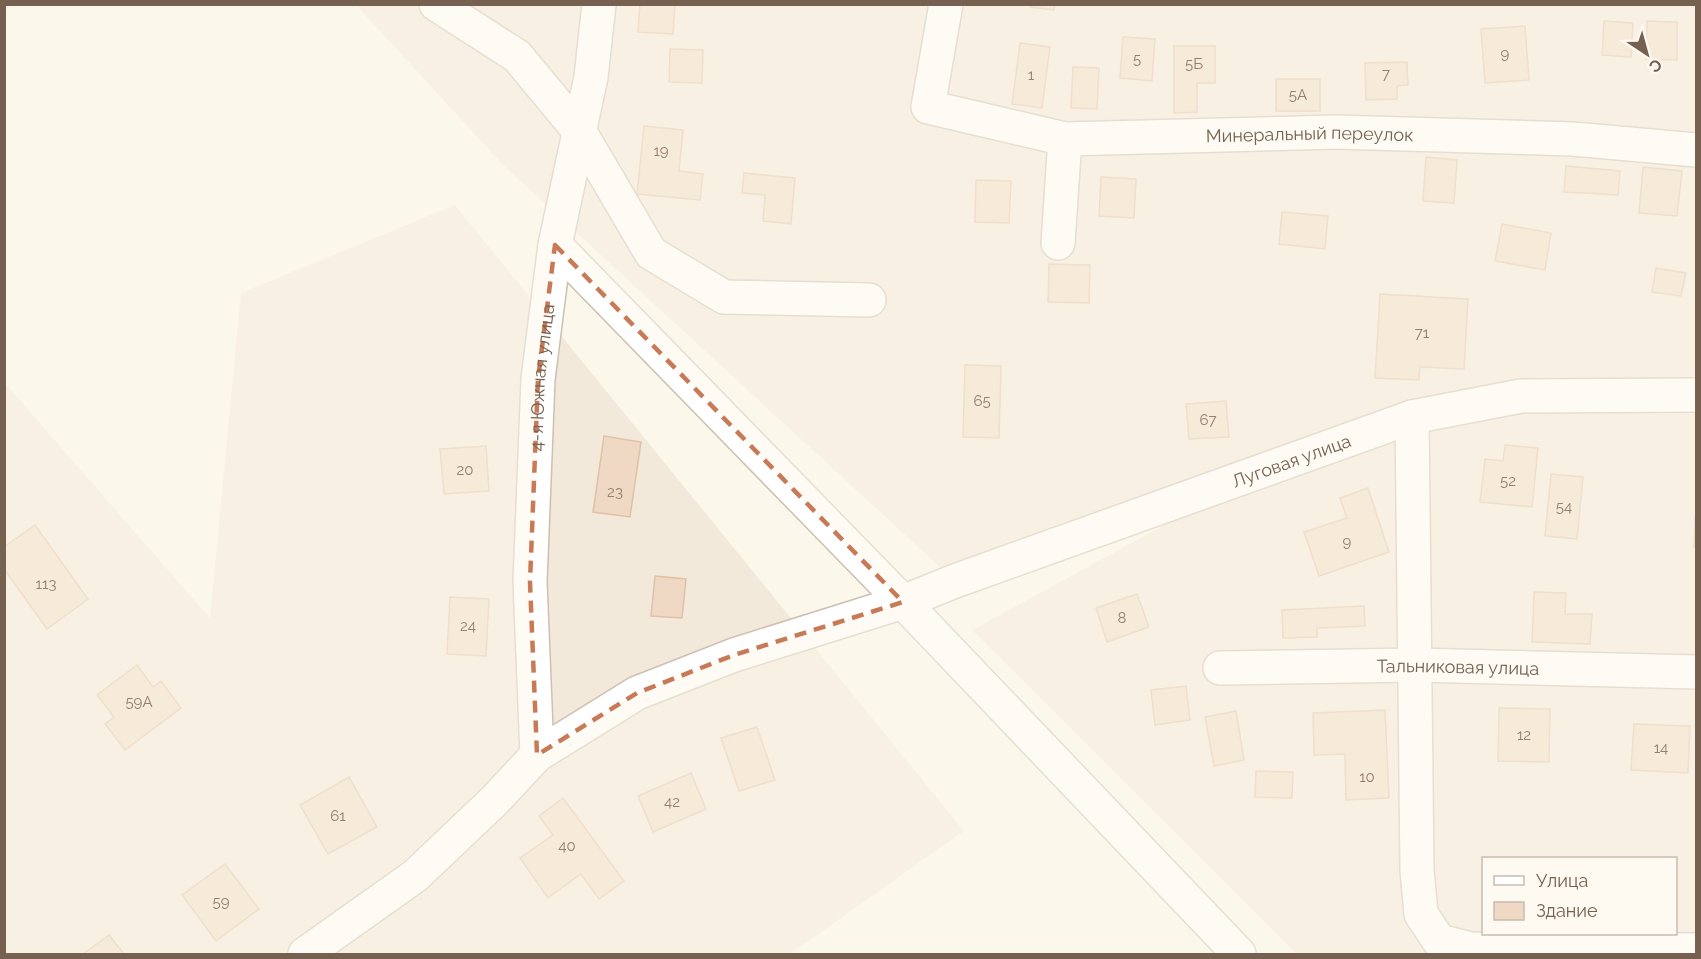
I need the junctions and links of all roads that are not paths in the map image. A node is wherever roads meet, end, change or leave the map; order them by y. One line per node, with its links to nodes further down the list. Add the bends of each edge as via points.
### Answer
1 (436, 4): 4 (street, via 517,56)
2 (599, 4): 4 (street, 4-я Южная улица)
3 (946, 4): 5 (street, Минеральный переулок, via 928,107)
4 (580, 132): 8 (street, 4-я Южная улица); 9 (street, via 651,253 724,297)
5 (1065, 139): 6 (street, Минеральный переулок, via 1336,132 1573,139); 7 (street)
6 (1696, 150)
7 (1058, 243)
8 (555, 245): 12 (street); 16 (street, 4-я Южная улица, via 538,379 530,582)
9 (868, 300)
10 (1696, 395): 11 (street, Луговая улица, via 1521,396)
11 (1412, 417): 12 (street, Луговая улица); 13 (street)
12 (903, 603): 16 (street, Луговая улица, via 734,655 637,693); 19 (street)
13 (1415, 665): 14 (street, Тальниковая улица); 15 (street, Тальниковая улица); 17 (street, via 1418,881 1421,914 1439,941 1471,949)
14 (1220, 668)
15 (1696, 672)
16 (537, 755): 18 (street, Луговая улица, via 416,876)
17 (1696, 950)
18 (304, 954)
19 (1239, 954)

